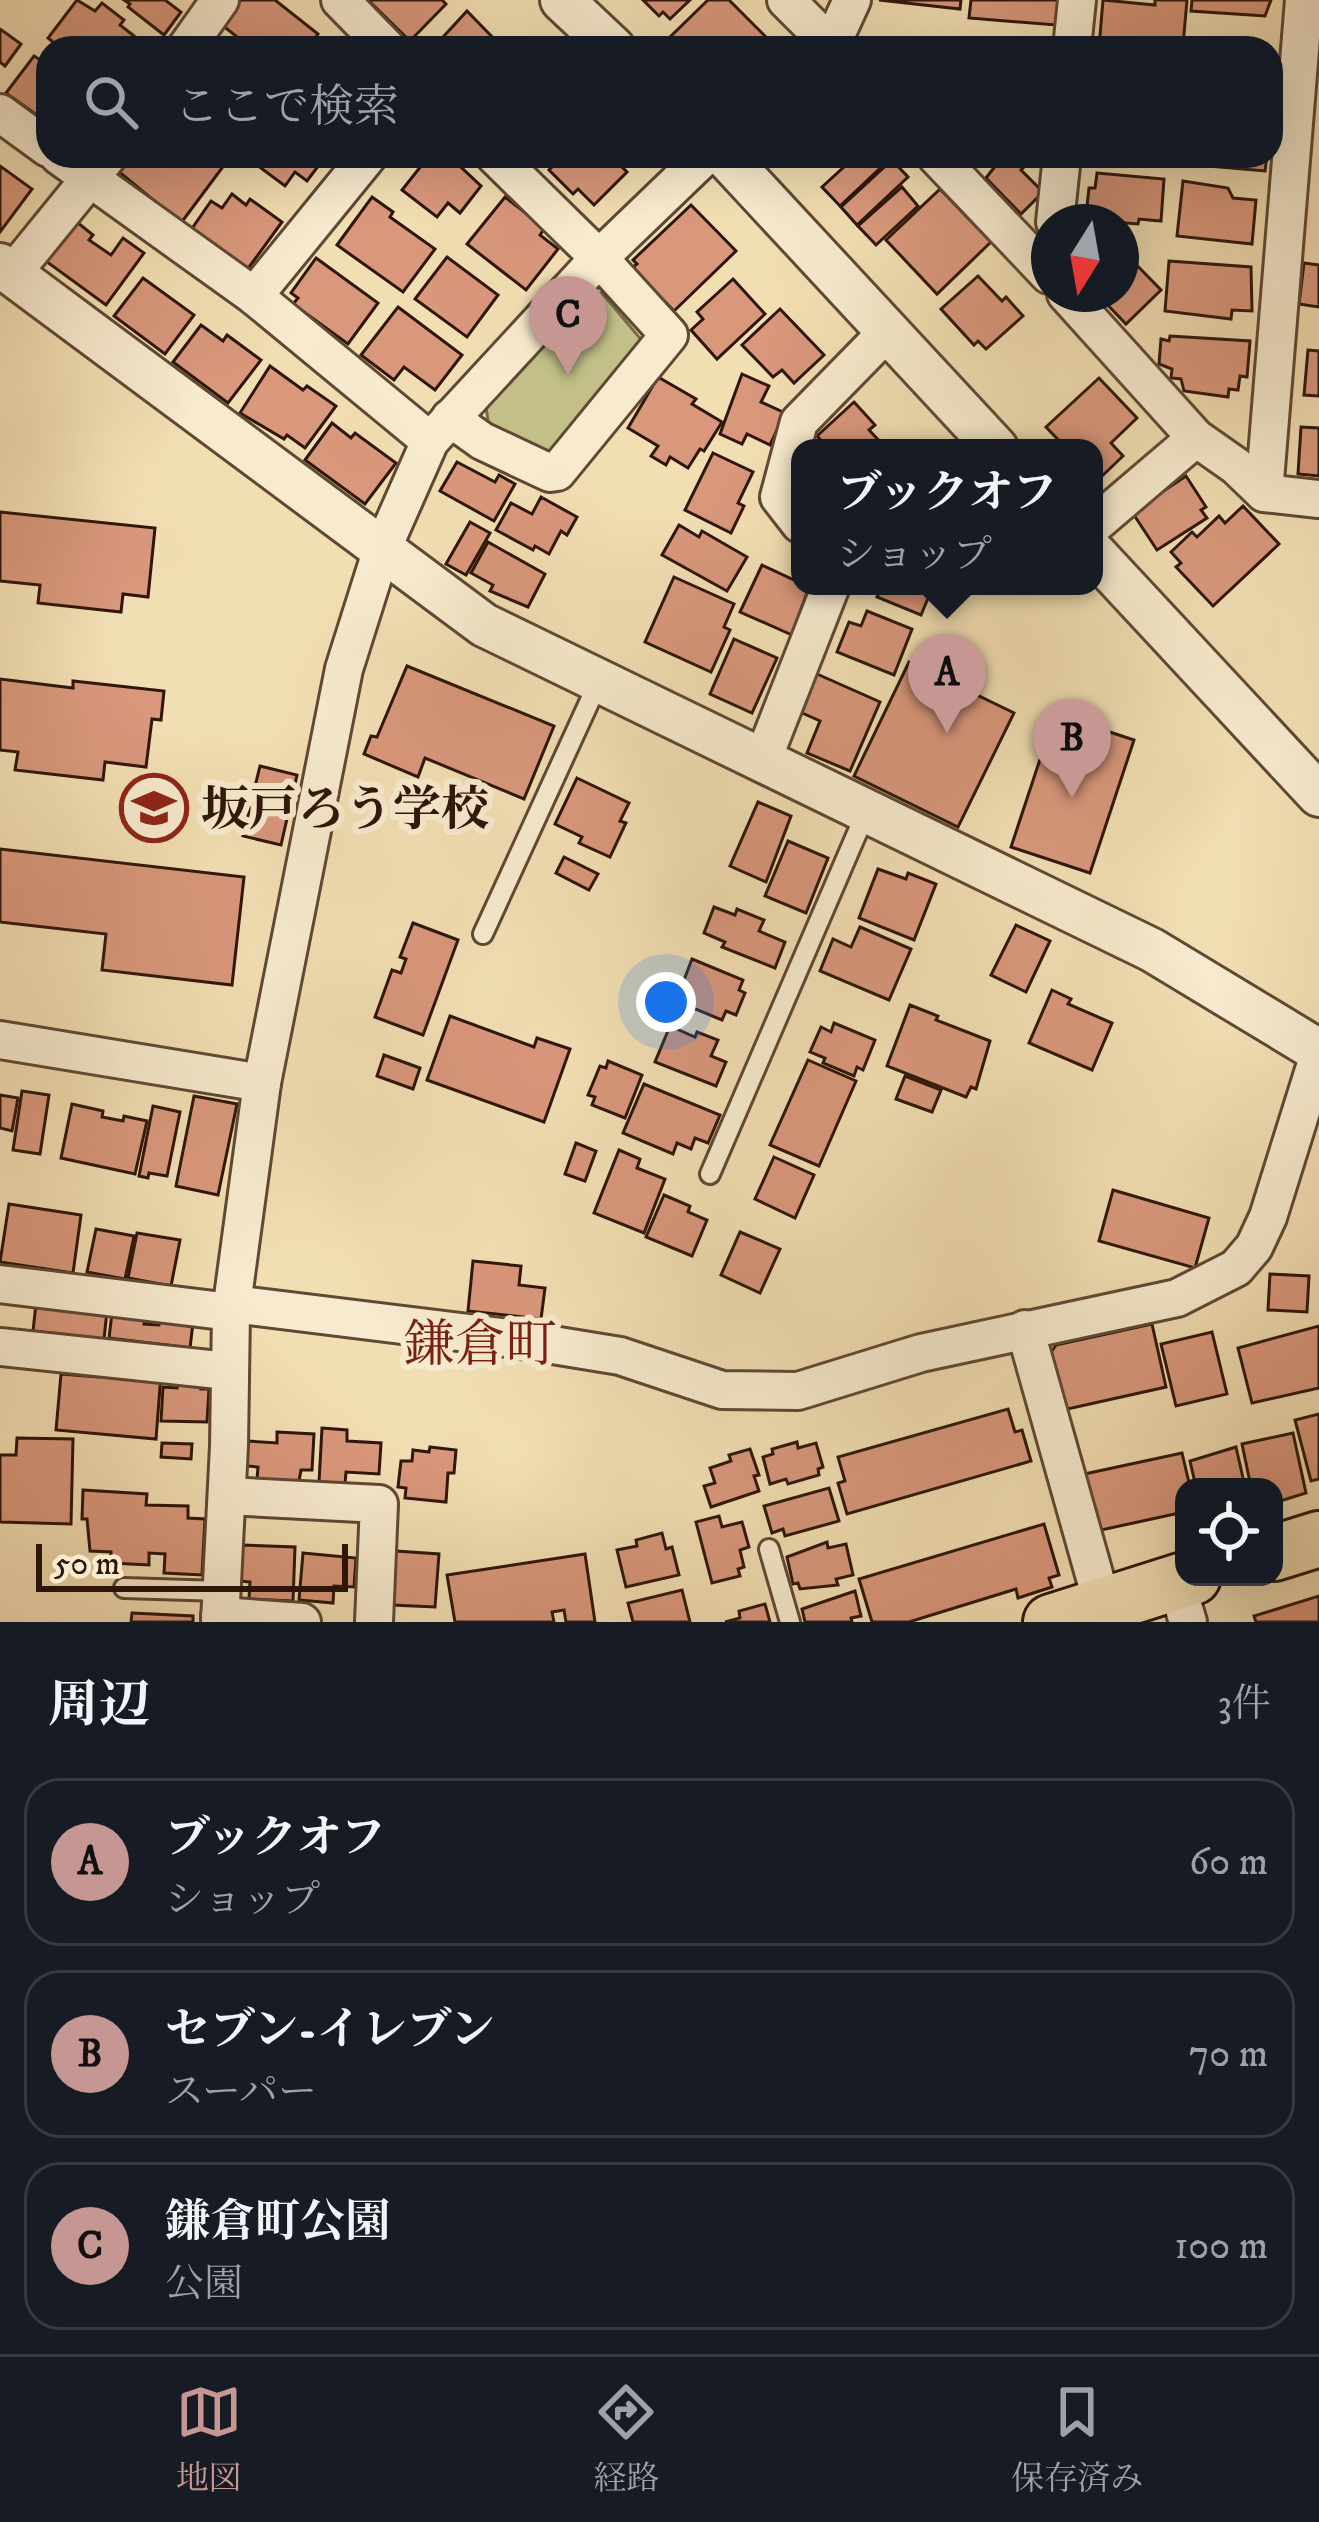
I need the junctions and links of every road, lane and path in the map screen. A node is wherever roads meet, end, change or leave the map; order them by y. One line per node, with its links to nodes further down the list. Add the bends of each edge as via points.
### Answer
1 (220, 0): 8 (street)
2 (340, 0): 9 (street)
3 (562, 0): 10 (street)
4 (786, 0): 11 (street)
5 (852, 0): 12 (street)
6 (1077, 0): 13 (street)
7 (1304, 0): 35 (street)
8 (194, 36)
9 (375, 36)
10 (600, 36)
11 (821, 36)
12 (837, 36)
13 (1073, 36)
14 (0, 113): 15 (street)
15 (36, 139)
16 (100, 168): 26 (street); 27 (street)
17 (358, 168): 27 (street)
18 (507, 168): 25 (street)
19 (693, 168): 25 (street)
20 (736, 168): 29 (street)
21 (947, 168): 24 (street)
22 (1061, 168): 23 (street)
23 (1057, 204)
24 (1031, 256)
25 (599, 258): 30 (street); 30 (street, via 669,335 557,472)
26 (6, 270): 39 (street)
27 (254, 296): 30 (street)
28 (1082, 312): 33 (street)
29 (888, 331): 31 (street, via 799,422); 32 (street)
30 (440, 429): 39 (street)
31 (794, 439)
32 (988, 439)
33 (1196, 439): 35 (street); 38 (street)
34 (791, 452): 37 (street, via 779,497)
35 (1264, 493): 36 (street)
36 (1319, 499)
37 (791, 512)
38 (1103, 517)
39 (381, 552): 42 (street, via 484,625); 49 (street, via 344,669)
40 (1103, 563): 44 (street)
41 (827, 595): 43 (street)
42 (598, 683): 43 (street); 46 (lane)
43 (763, 759): 45 (street)
44 (1319, 796)
45 (868, 810): 48 (street, via 1152,950); 50 (lane)
46 (483, 934)
47 (0, 1040): 49 (street)
48 (1319, 1052): 53 (street, via 1268,1217 1236,1268 1177,1298)
49 (262, 1083): 52 (street)
50 (710, 1174)
51 (0, 1284): 52 (street)
52 (231, 1308): 53 (street, via 620,1356 722,1390 798,1391); 55 (street)
53 (1025, 1329): 62 (street)
54 (0, 1347): 55 (street)
55 (228, 1371): 56 (street)
56 (227, 1496): 63 (street); 65 (street, via 379,1504)
57 (1319, 1539): 59 (main road)
58 (769, 1549): 66 (lane)
59 (1283, 1550)
60 (124, 1588): 63 (lane)
61 (1186, 1594): 62 (main road)
62 (1103, 1606): 67 (main road)
63 (220, 1610): 64 (street)
64 (302, 1622)
65 (374, 1622)
66 (790, 1622)
67 (1051, 1622)

